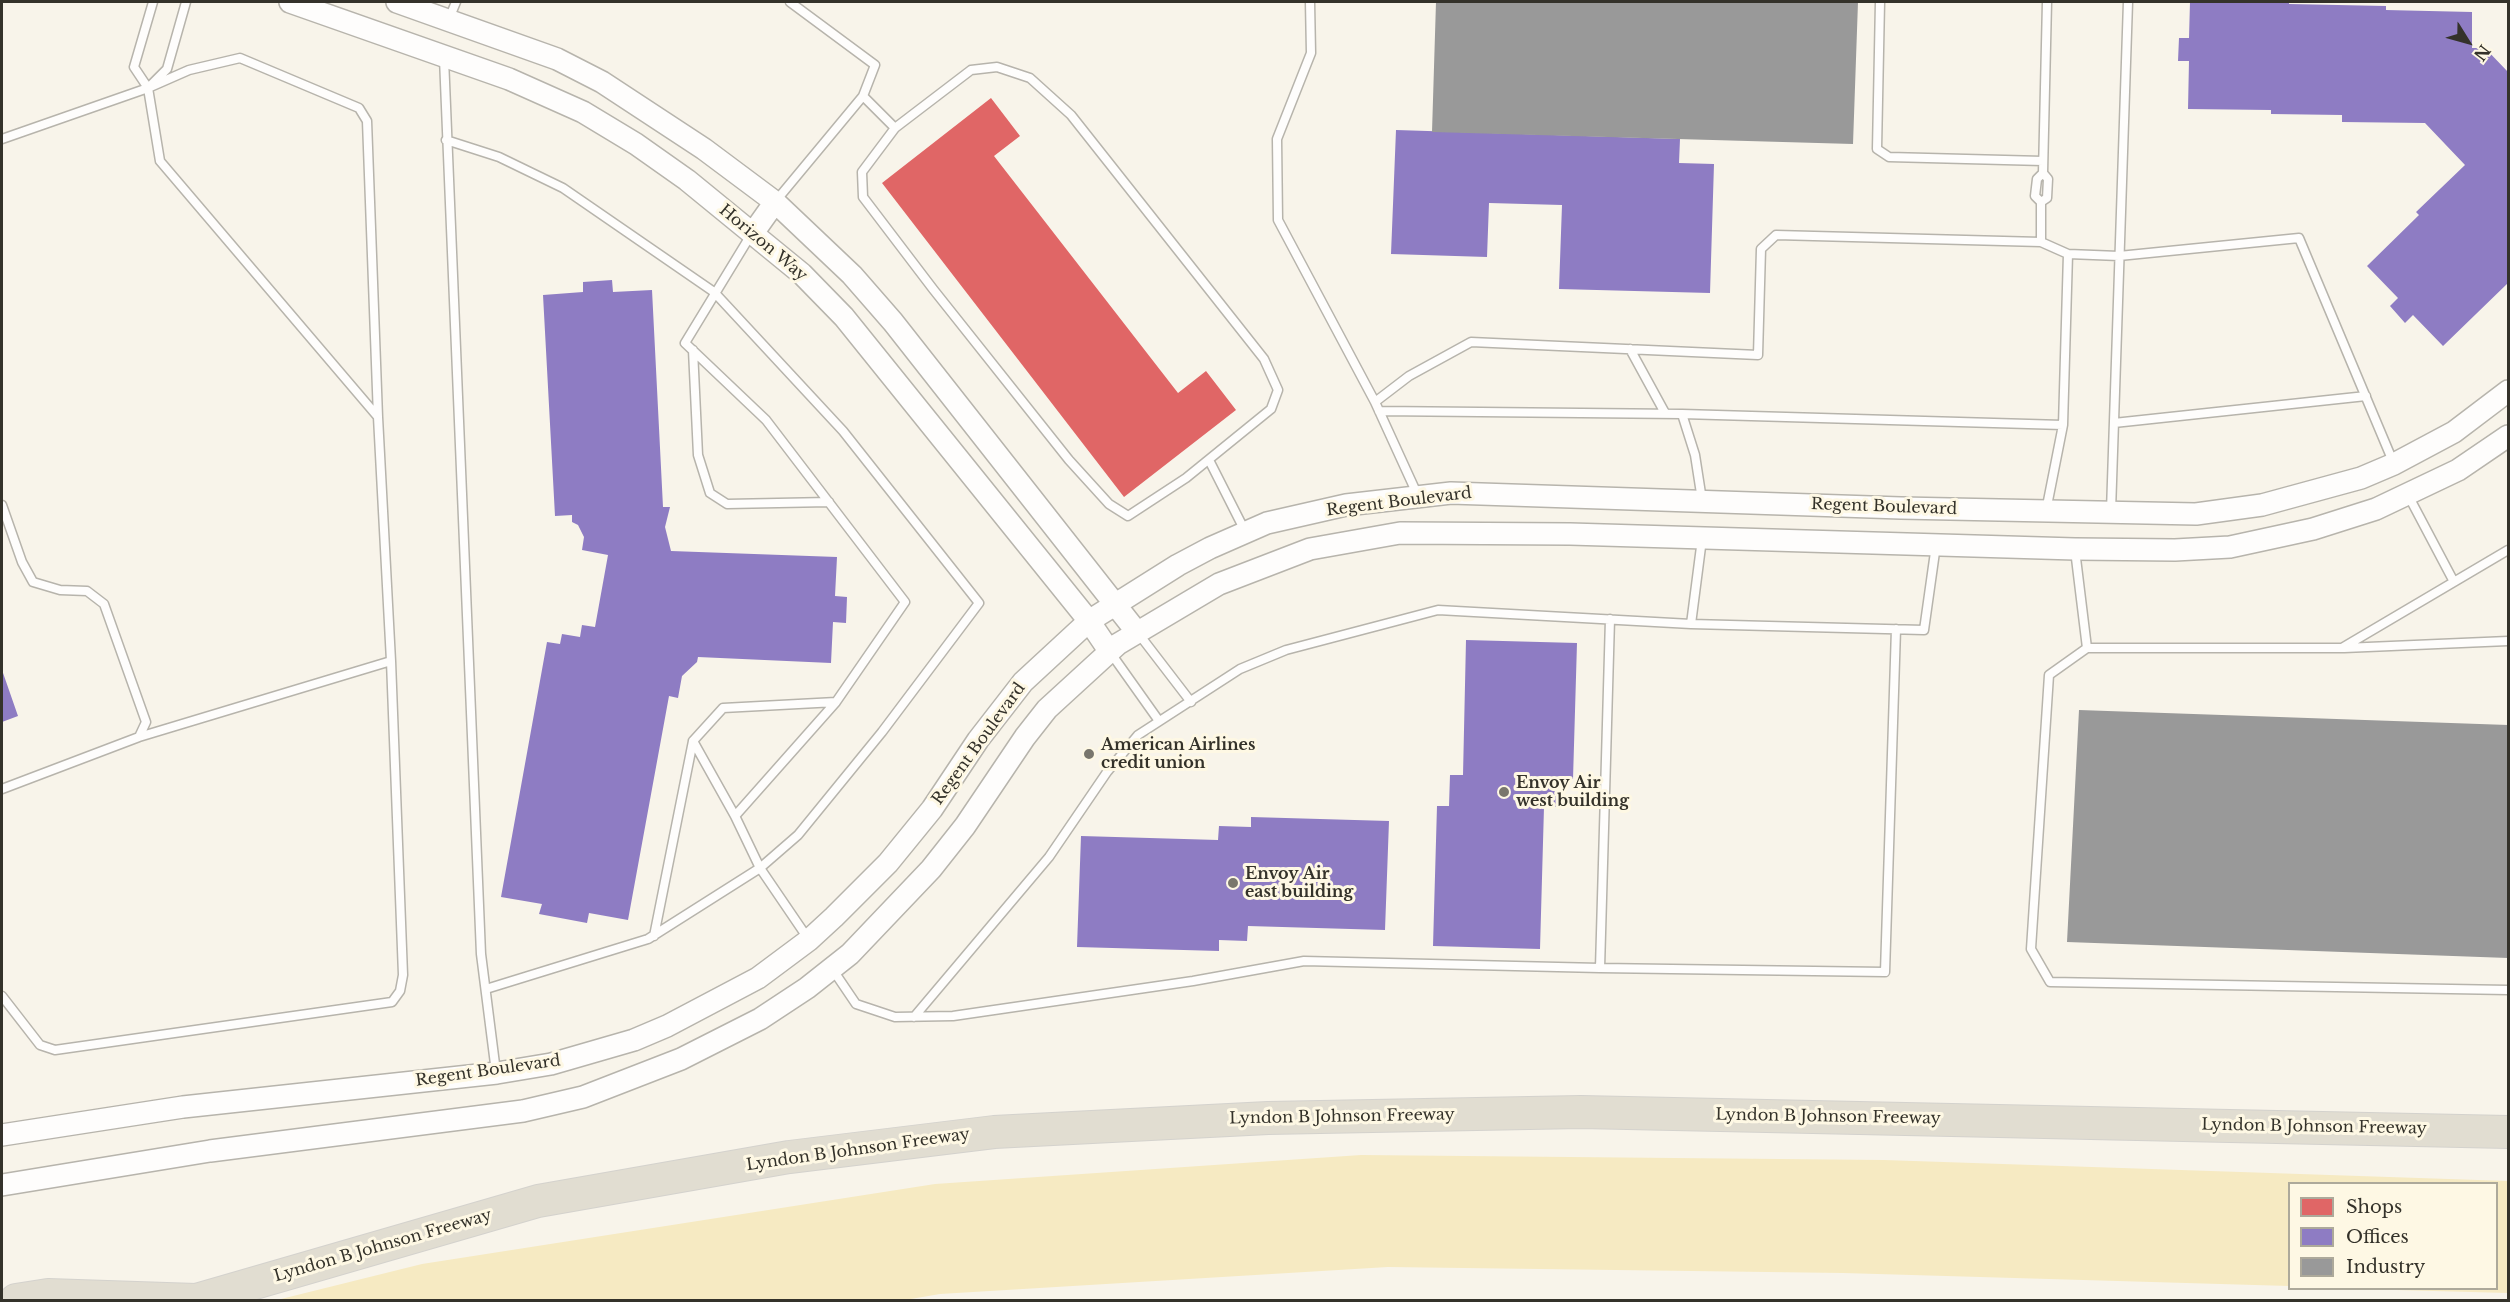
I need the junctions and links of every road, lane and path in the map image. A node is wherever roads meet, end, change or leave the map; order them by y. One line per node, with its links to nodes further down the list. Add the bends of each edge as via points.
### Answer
1 (153, 2): 12 (lane, via 134,67)
2 (186, 2): 12 (lane, via 167,69)
3 (290, 2): 11 (street, Horizon Way)
4 (397, 2): 10 (street)
5 (790, 2): 13 (lane, via 875,65)
6 (1310, 2): 28 (lane, via 1311,52 1277,139 1278,220)
7 (1880, 2): 17 (lane, via 1877,149 1889,157)
8 (2047, 2): 17 (lane)
9 (2128, 2): 22 (lane)
10 (452, 11): 18 (street, via 602,82 694,142)
11 (444, 56): 16 (lane); 19 (street, Horizon Way, via 583,112 636,144)
12 (148, 88): 15 (lane); 32 (lane, via 160,161); 32 (lane, via 189,70 240,58 359,108 367,121)
13 (862, 96): 14 (lane); 18 (lane)
14 (895, 128): 36 (lane, via 862,172 863,197 1069,460 1109,504 1128,516); 36 (lane, via 971,70 997,67 1030,78 1071,115 1264,359 1278,390 1271,409)
15 (2, 139)
16 (446, 140): 23 (lane, via 499,157 563,188); 74 (lane, via 480,942)
17 (2043, 161): 20 (lane, via 2043,173 2048,179 2047,198 2041,202)
18 (775, 202): 19 (street); 51 (street, via 852,275 893,322)
19 (753, 233): 23 (lane); 53 (street, Horizon Way, via 802,274 843,317)
20 (2042, 242): 21 (lane); 24 (lane, via 1776,235 1761,249 1758,355)
21 (2068, 254): 22 (lane); 34 (lane)
22 (2120, 256): 27 (lane, via 2299,238); 33 (lane)
23 (714, 292): 25 (lane, via 685,343); 69 (lane, via 843,431 979,603 798,835)
24 (1630, 349): 28 (lane, via 1471,342 1409,376); 30 (lane)
25 (693, 350): 41 (lane, via 766,420); 41 (lane, via 699,455 710,493 728,504)
26 (2508, 392): 37 (street, Regent Boulevard, via 2454,432)
27 (2366, 396): 33 (lane); 37 (lane)
28 (1375, 402): 29 (lane)
29 (1379, 411): 30 (lane); 39 (lane)
30 (1665, 413): 31 (lane)
31 (1682, 414): 34 (lane); 40 (lane, via 1695,455)
32 (378, 417): 61 (lane)
33 (2114, 423): 44 (lane)
34 (2062, 425): 43 (lane)
35 (2508, 436): 38 (street, Regent Boulevard, via 2458,470)
36 (1209, 460): 45 (lane)
37 (2394, 464): 44 (street, Regent Boulevard, via 2361,478 2262,505 2196,514)
38 (2408, 495): 48 (street, Regent Boulevard, via 2357,517 2230,548); 50 (lane)
39 (1418, 497): 40 (street, Regent Boulevard, via 1451,492); 45 (street, Regent Boulevard, via 1346,505)
40 (1702, 501): 43 (street, Regent Boulevard)
41 (829, 502): 62 (lane, via 905,602)
42 (2, 505): 65 (lane, via 33,582 60,590 87,591 104,604 146,722)
43 (2045, 512): 44 (street, Regent Boulevard)
44 (2111, 512)
45 (1246, 532): 51 (street, Regent Boulevard, via 1186,560)
46 (1702, 538): 47 (street, Regent Boulevard); 54 (lane); 56 (street, Regent Boulevard, via 1400,533 1340,542 1310,549 1219,584)
47 (1936, 544): 48 (street, Regent Boulevard); 55 (lane, via 1924,630)
48 (2075, 549): 58 (lane)
49 (2508, 550): 50 (lane)
50 (2454, 582): 59 (lane)
51 (1113, 604): 53 (street, Regent Boulevard); 56 (street)
52 (1610, 619): 54 (lane); 63 (lane, via 1438,610 1286,650 1240,669); 73 (lane)
53 (1089, 621): 60 (street, Horizon Way); 71 (street, Regent Boulevard, via 1023,682 888,863)
54 (1691, 624): 55 (lane)
55 (1896, 629): 73 (lane, via 1885,972)
56 (1136, 631): 60 (street, Regent Boulevard); 63 (lane)
57 (2508, 641): 59 (lane)
58 (2087, 648): 59 (lane); 75 (lane, via 2049,675 2031,950 2050,982)
59 (2342, 648)
60 (1110, 652): 64 (lane); 72 (street, Regent Boulevard, via 1047,710 931,869 879,927)
61 (391, 661): 65 (lane); 76 (lane, via 404,975 392,1002 55,1050 40,1046)
62 (836, 702): 66 (lane, via 723,708); 68 (lane)
63 (1191, 702): 64 (lane)
64 (1160, 721): 77 (lane, via 1138,735 1107,772 1049,857)
65 (139, 737): 67 (lane)
66 (693, 741): 68 (lane); 70 (lane)
67 (2, 789)
68 (735, 816): 69 (lane)
69 (760, 868): 70 (lane); 71 (lane)
70 (654, 936): 74 (lane)
71 (809, 940): 78 (street, Regent Boulevard, via 758,978 667,1026 634,1040 551,1064)
72 (832, 968): 77 (lane, via 856,1004 895,1017); 83 (street, Regent Boulevard, via 760,1020 681,1059 583,1097 523,1111 210,1151)
73 (1600, 968): 77 (lane, via 1304,961 953,1016)
74 (486, 989): 78 (lane)
75 (2508, 990)
76 (2, 996)
77 (914, 1017)
78 (496, 1073): 82 (street, Regent Boulevard, via 183,1107)
79 (2508, 1127): 80 (highway)
80 (2444, 1129): 81 (highway, Lyndon B Johnson Freeway); 85 (highway, Lyndon B Johnson Freeway, via 1581,1112 1268,1118 994,1132 789,1157 538,1201)
81 (2508, 1132)
82 (2, 1135)
83 (2, 1185)
84 (16, 1300): 85 (highway, Lyndon B Johnson Freeway, via 48,1294)
85 (196, 1300)

